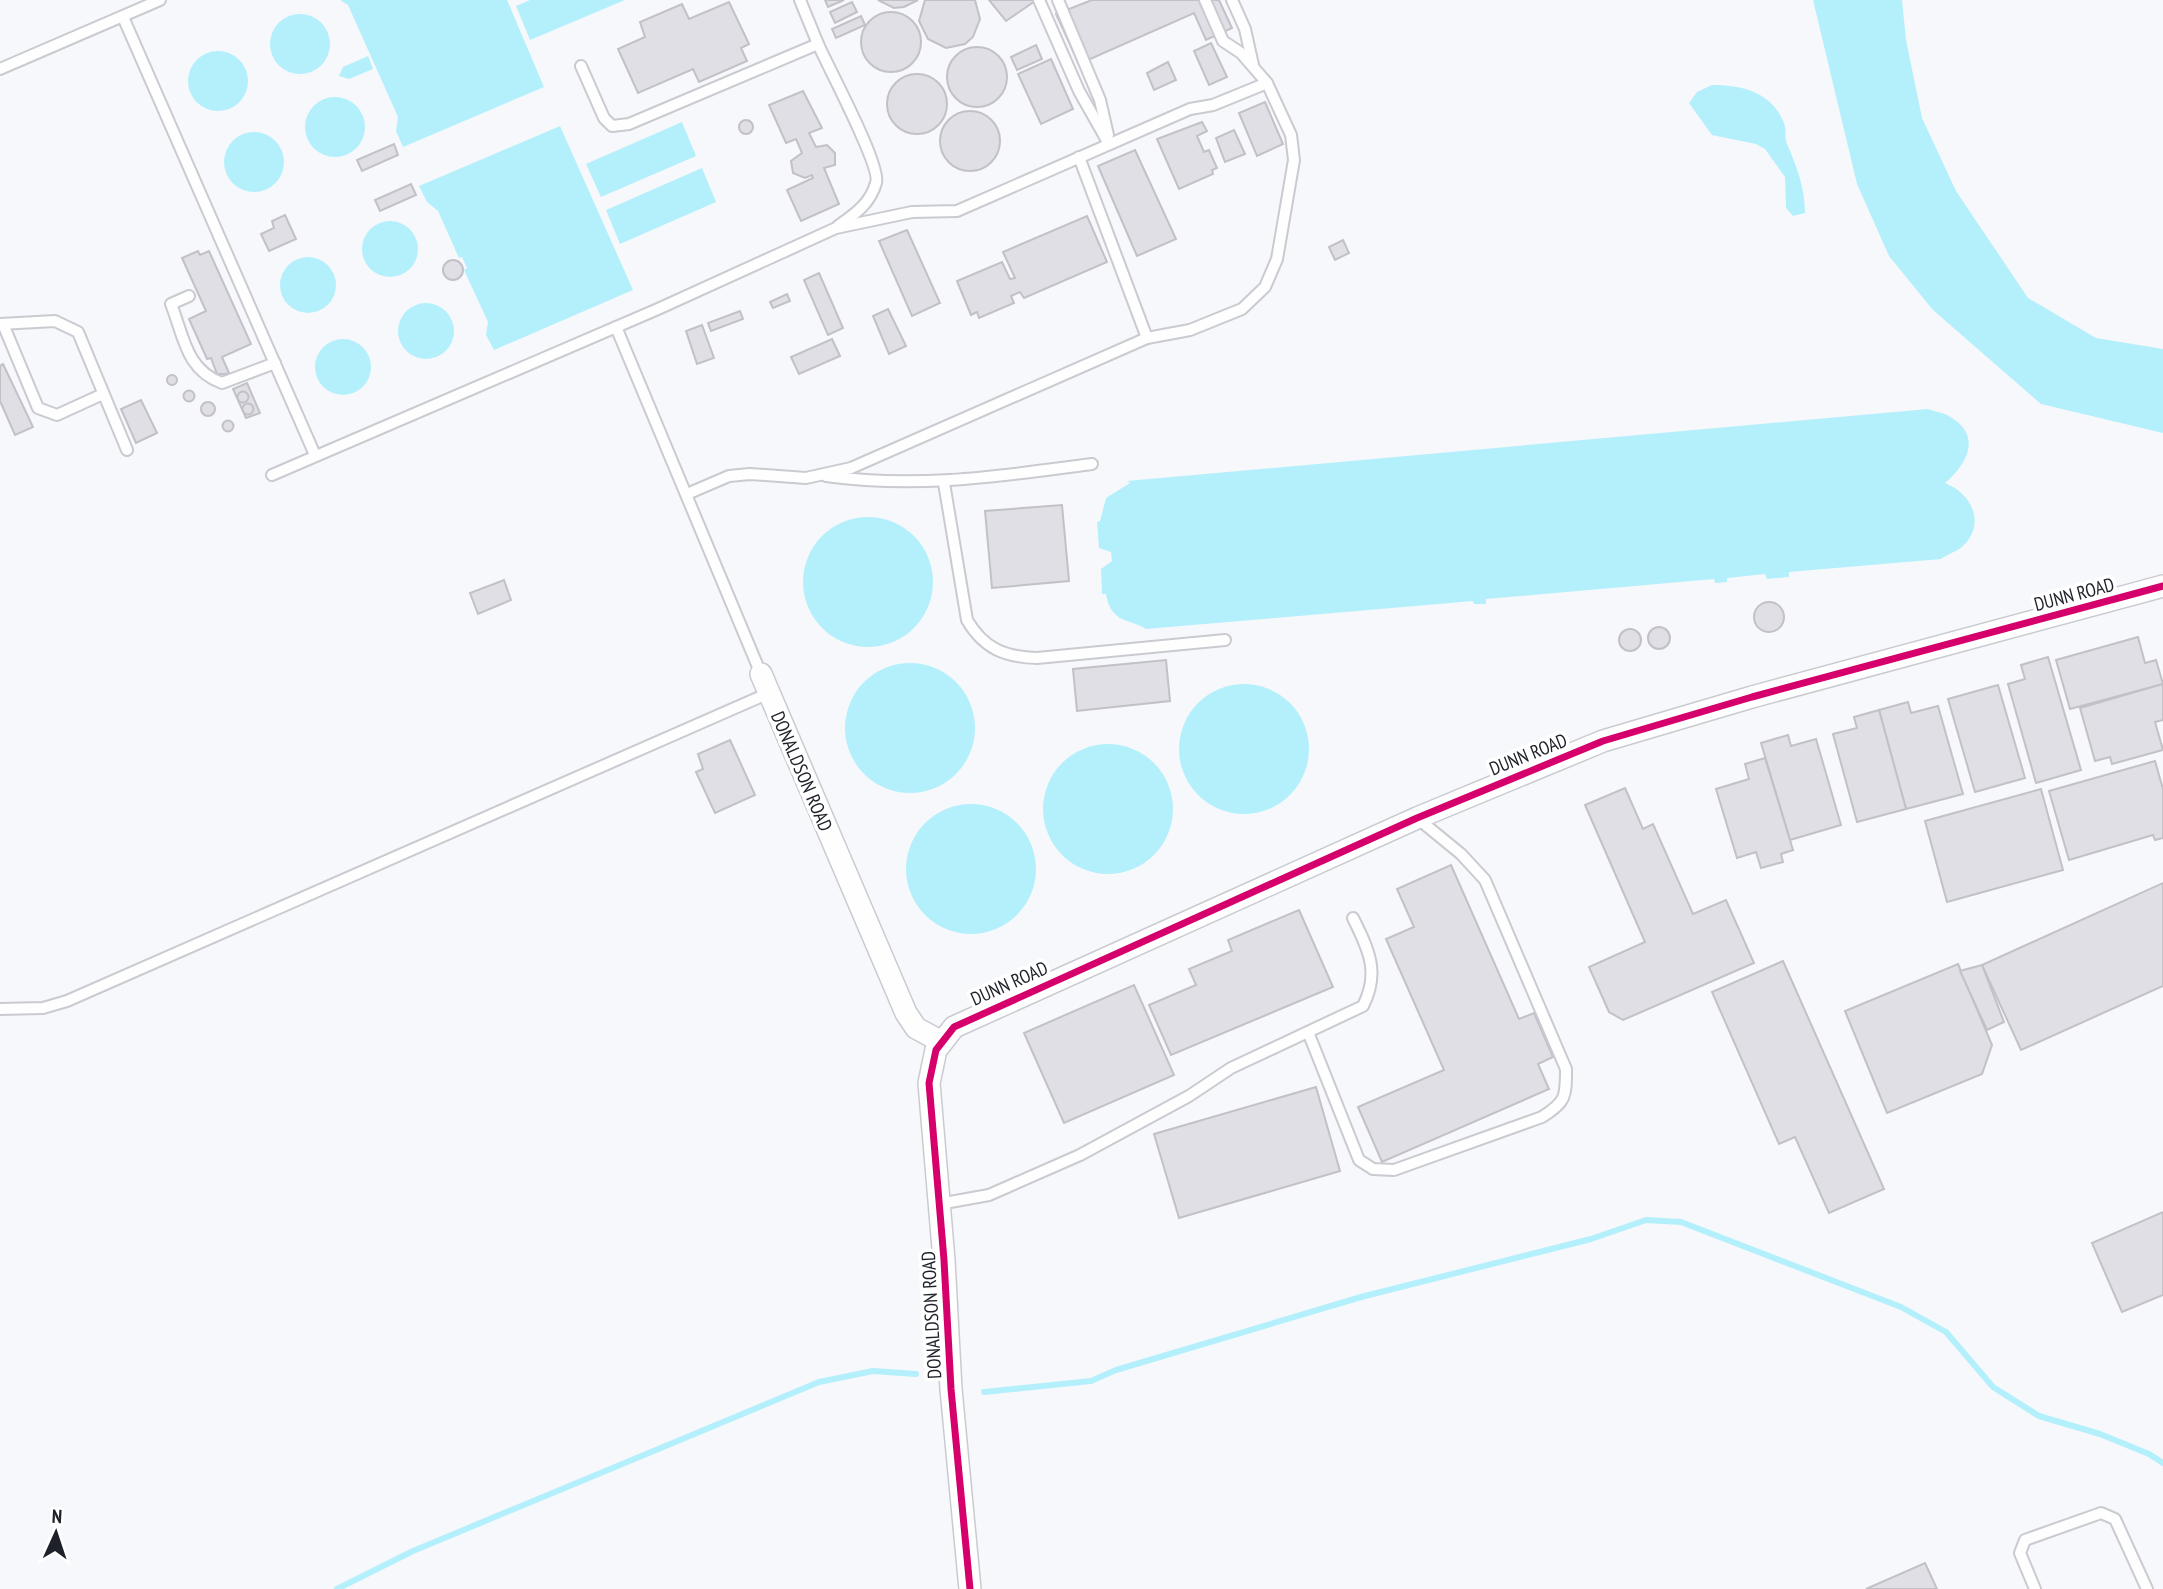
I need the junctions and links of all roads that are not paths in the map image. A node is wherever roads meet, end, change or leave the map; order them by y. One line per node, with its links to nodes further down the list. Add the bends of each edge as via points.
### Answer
1 (160, 0): 7 (lane)
2 (800, 0): 8 (lane)
3 (1039, 0): 13 (lane, via 1079,91)
4 (1058, 0): 13 (lane, via 1100,100)
5 (1205, 0): 10 (lane, via 1223,41)
6 (1232, 0): 10 (lane)
7 (123, 16): 11 (lane); 20 (lane)
8 (818, 44): 9 (lane, via 629,124 612,126); 15 (lane, via 873,159 878,180 865,206)
9 (581, 66)
10 (1254, 67): 12 (lane)
11 (0, 69)
12 (1267, 83): 13 (lane, via 1213,105 1190,109); 19 (lane, via 1291,135 1294,160 1277,259 1265,287 1242,309 1190,330)
13 (1110, 144): 14 (lane)
14 (1079, 157): 15 (lane, via 957,211 912,212); 19 (lane)
15 (836, 228): 18 (lane)
16 (188, 296): 20 (lane, via 171,304 195,368 205,377 222,383)
17 (2, 324): 21 (lane, via 54,321 68,325 78,332); 21 (lane, via 38,408 57,415)
18 (616, 327): 23 (lane); 28 (lane, DONALDSON ROAD)
19 (1147, 338): 26 (lane, via 878,459)
20 (275, 363): 23 (lane)
21 (103, 394): 22 (lane)
22 (127, 450)
23 (315, 455): 25 (lane)
24 (1092, 464): 27 (lane)
25 (272, 475)
26 (819, 475): 27 (lane, via 876,483); 28 (lane, via 730,476)
27 (944, 483): 30 (lane, via 967,620 990,648 1012,657 1037,658)
28 (687, 494): 31 (lane, DONALDSON ROAD)
29 (2163, 586): 32 (street, DUNN ROAD, via 1603,741)
30 (1226, 640)
31 (765, 683): 34 (lane, via 67,1001 43,1008); 36 (street, DONALDSON ROAD, via 906,1013 916,1028)
32 (1417, 818): 35 (lane, via 1485,880 1566,1069 1561,1105 1542,1118 1394,1170 1373,1169 1359,1160); 36 (street, DUNN ROAD, via 969,1018)
33 (1353, 918): 35 (lane, via 1370,950 1374,972 1370,992 1363,1006)
34 (0, 1009)
35 (1308, 1032): 37 (lane, via 1231,1068 1080,1155 989,1195)
36 (940, 1041): 37 (street, DONALDSON ROAD, via 929,1083)
37 (939, 1204): 38 (street, DONALDSON ROAD)
38 (971, 1589)
39 (2035, 1589): 40 (lane, via 2020,1553 2025,1540 2101,1513 2115,1519)
40 (2147, 1589)

